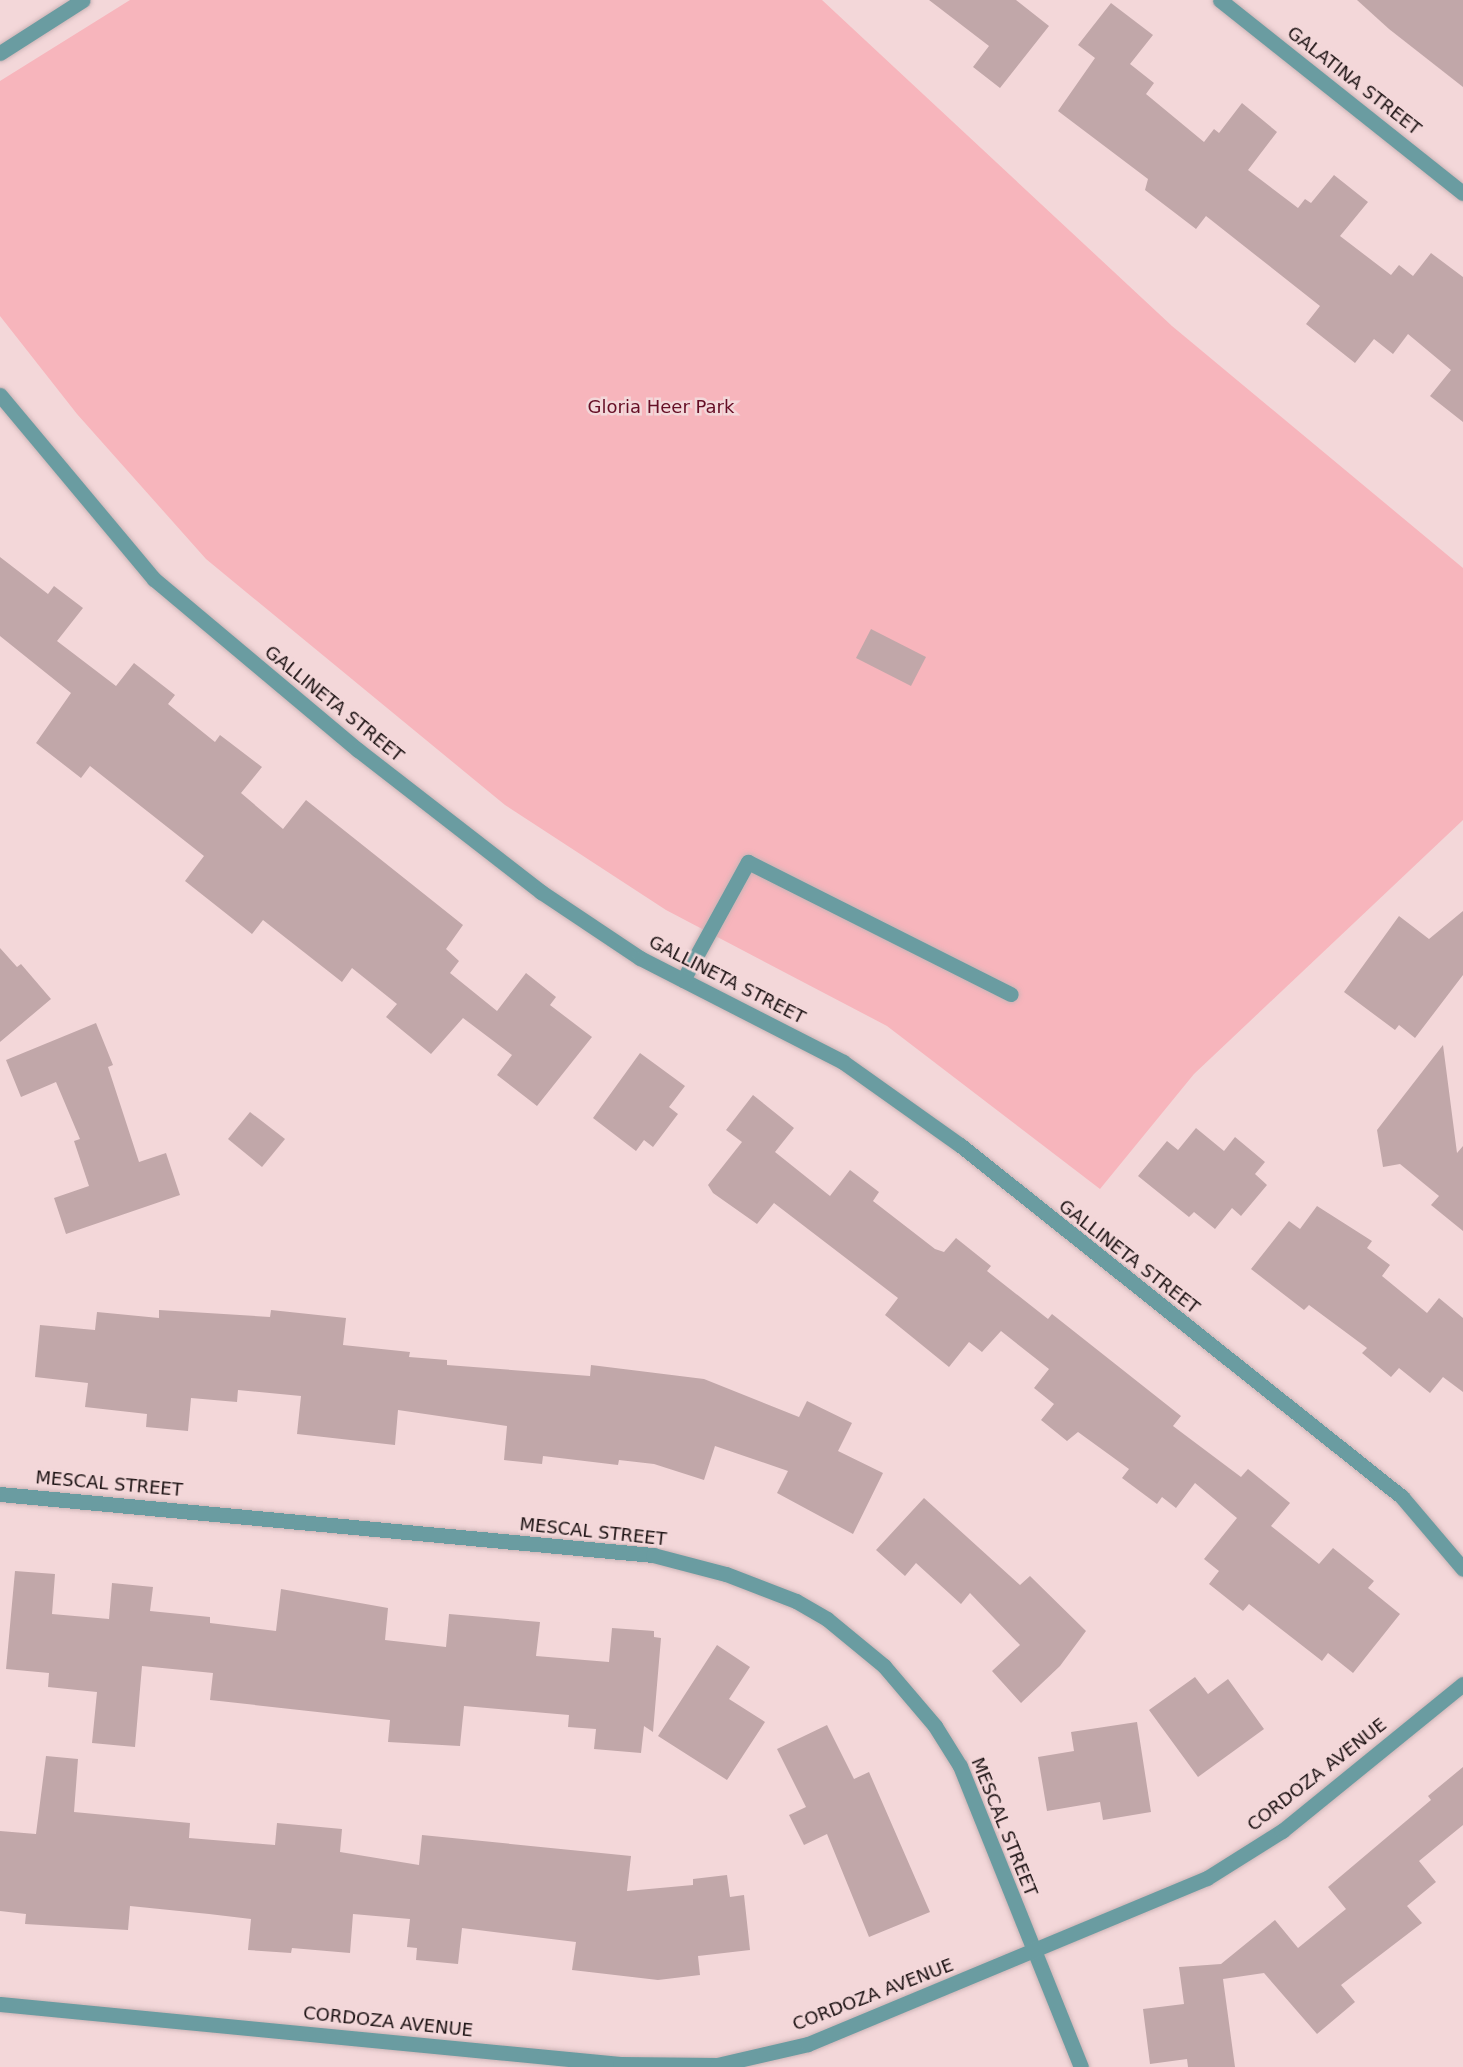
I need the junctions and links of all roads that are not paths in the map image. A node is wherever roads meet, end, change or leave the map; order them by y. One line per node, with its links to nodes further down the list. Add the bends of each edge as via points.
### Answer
1 (83, 0): 3 (street)
2 (1221, 0): 4 (street, GALATINA STREET)
3 (0, 53)
4 (1463, 193)
5 (0, 395): 6 (street, GALLINETA STREET, via 154,579 358,750 541,892 640,958)
6 (683, 980): 7 (street, via 748,862); 9 (street, GALLINETA STREET, via 843,1062 960,1145 1402,1497)
7 (1011, 994)
8 (0, 1494): 11 (street, MESCAL STREET, via 653,1556 726,1574 796,1601 858,1641 935,1726 960,1766)
9 (1463, 1569)
10 (1463, 1684): 11 (street, CORDOZA AVENUE, via 1282,1832 1207,1878)
11 (1033, 1952): 13 (street, CORDOZA AVENUE, via 808,2044 717,2065); 14 (street, MESCAL STREET)
12 (0, 2004): 13 (street, CORDOZA AVENUE)
13 (620, 2066)
14 (1081, 2067)

